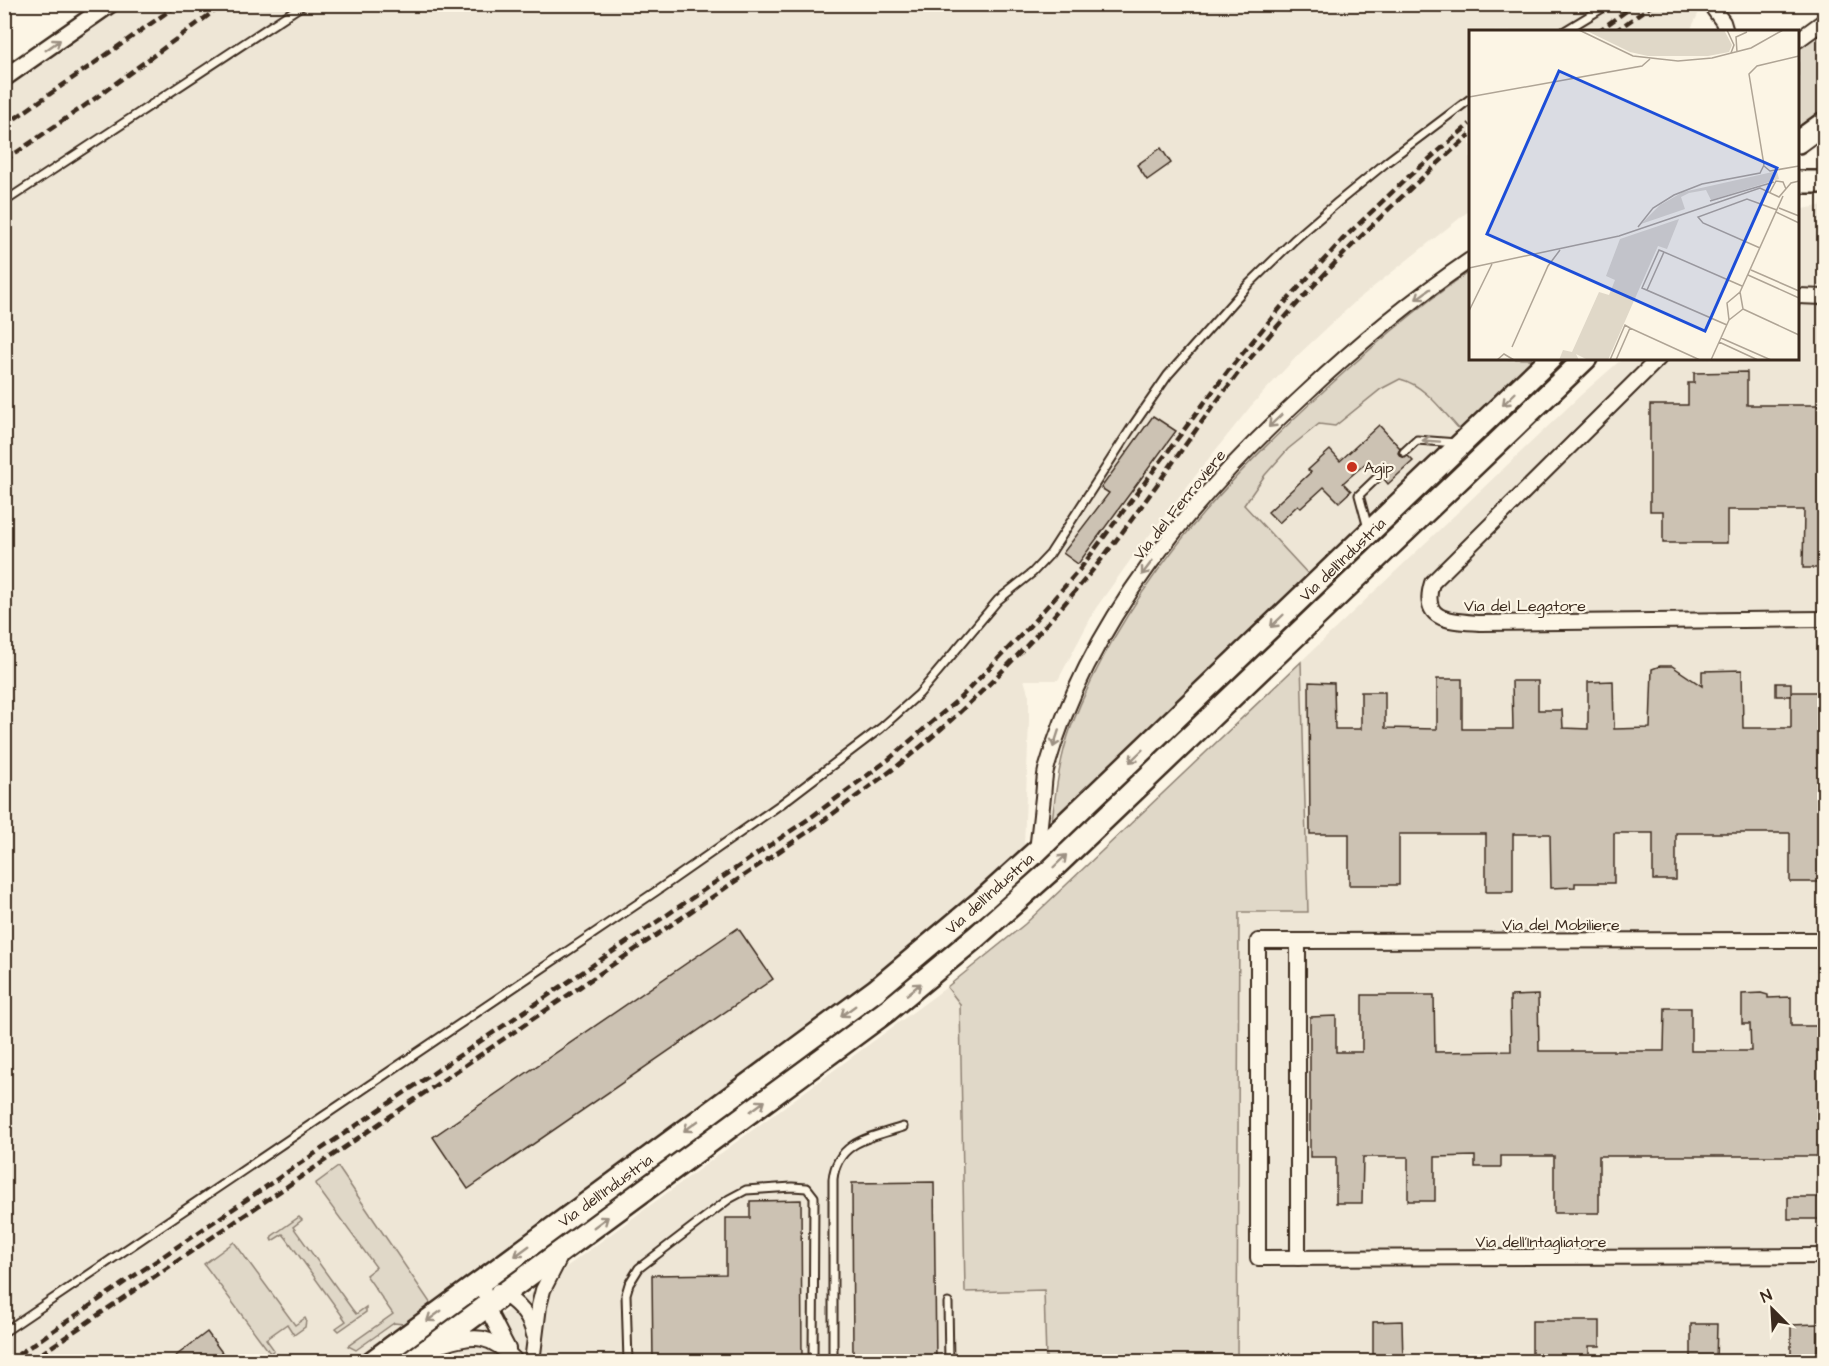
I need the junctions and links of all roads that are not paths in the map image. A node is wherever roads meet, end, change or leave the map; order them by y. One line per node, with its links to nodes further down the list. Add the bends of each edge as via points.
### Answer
1 (110, 4): 9 (street, one-way to 1)
2 (304, 4): 15 (lane)
3 (1609, 4): 7 (lane)
4 (1710, 4): 6 (street)
5 (1824, 21): 8 (street)
6 (1724, 27)
7 (1566, 30)
8 (1799, 39)
9 (4, 78)
10 (1469, 100): 38 (lane, via 1338,202 1248,285 1168,375 1050,554 998,600 919,694 881,728 781,804 645,898)
11 (1824, 123): 12 (main road)
12 (1799, 141)
13 (1799, 182): 14 (main road)
14 (1824, 182)
15 (4, 202)
16 (1469, 261): 27 (street, Via del Ferroviere, one-way to 27, via 1354,348 1291,406 1237,459 1143,573 1083,671 1061,724 1045,772)
17 (1799, 296): 18 (street)
18 (1824, 297)
19 (1549, 360): 22 (main road, Via dell'Industria, one-way to 22)
20 (1584, 360): 31 (main road, Via dell'Industria, one-way to 20, via 887,1011 977,936 1068,854)
21 (1657, 360): 26 (street, Via del Legatore, via 1432,583 1428,594 1430,609 1448,621 1480,622)
22 (1463, 443): 23 (lane, one-way to 23, via 1417,440); 25 (main road, Via dell'Industria)
23 (1404, 452)
24 (1380, 475): 25 (lane, via 1359,495)
25 (1369, 533): 27 (main road, Via dell'Industria, one-way to 27)
26 (1824, 619)
27 (1037, 851): 35 (main road, Via dell'Industria, one-way to 35, via 876,990)
28 (1824, 940): 29 (street, Via del Mobiliere)
29 (1298, 941): 33 (street, Via del Mobiliere, via 1258,941); 34 (street)
30 (903, 1127): 46 (lane, via 855,1143 834,1167)
31 (565, 1247): 36 (main road, Via dell'Industria); 39 (street, via 543,1290)
32 (1824, 1256): 34 (street, Via dell'Intagliatore)
33 (1258, 1258): 34 (street, Via dell'Intagliatore)
34 (1298, 1258)
35 (481, 1281): 36 (street); 42 (main road, Via dell'Industria, one-way to 42)
36 (495, 1299): 39 (street, via 519,1305); 40 (main road, Via dell'Industria); 41 (street, via 497,1330)
37 (948, 1304): 47 (lane)
38 (4, 1332)
39 (535, 1340): 43 (street)
40 (415, 1358): 41 (street, via 441,1345 474,1337 494,1342)
41 (515, 1360)
42 (372, 1362)
43 (532, 1362)
44 (628, 1362): 45 (lane, via 626,1294 639,1268 746,1190 792,1187 807,1188 814,1197)
45 (813, 1362)
46 (833, 1362)
47 (949, 1362)

